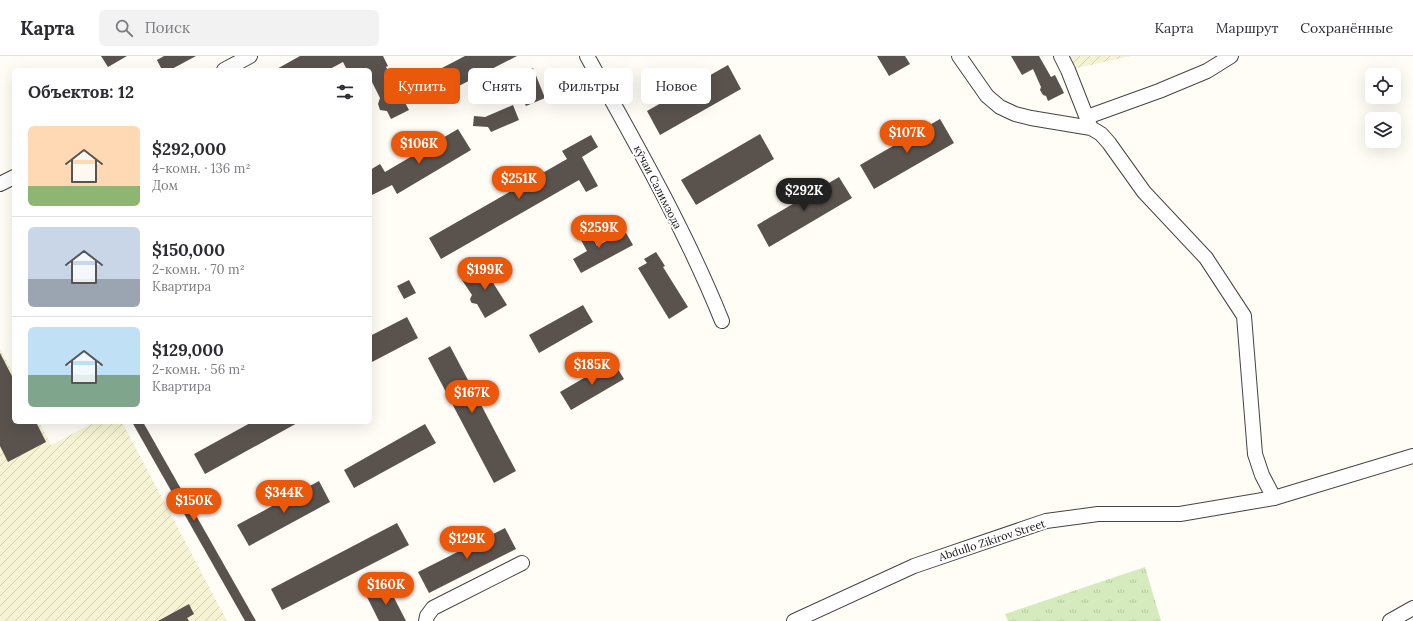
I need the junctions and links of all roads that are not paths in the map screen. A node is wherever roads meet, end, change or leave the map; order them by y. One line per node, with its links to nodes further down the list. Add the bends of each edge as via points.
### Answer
1 (250, 56): 6 (street)
2 (586, 56): 10 (street, кӯчаи Салимзода, via 652,172)
3 (959, 56): 7 (street, via 987,96 1000,107 1031,118)
4 (1061, 56): 7 (street)
5 (1231, 56): 7 (street, via 1207,71)
6 (228, 68)
7 (1089, 123): 12 (street, via 1109,143 1144,192 1206,258 1244,316 1255,454)
8 (12, 178): 9 (street)
9 (0, 184)
10 (722, 321)
11 (1413, 456): 12 (street, Abdullo Zikirov Street)
12 (1274, 498): 16 (street, Abdullo Zikirov Street, via 1180,514 1098,514 1046,521 914,566)
13 (522, 563): 15 (street, via 433,608)
14 (1413, 608): 17 (street)
15 (426, 621)
16 (794, 621)
17 (1390, 621)

